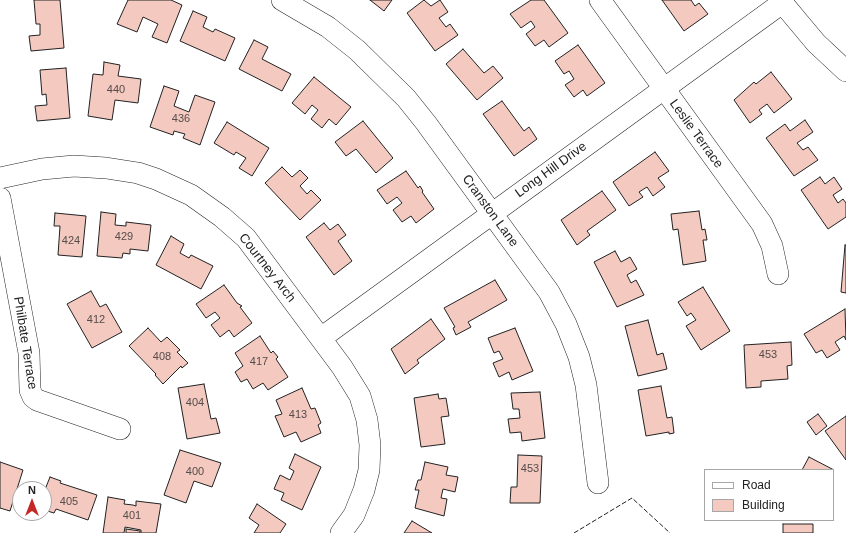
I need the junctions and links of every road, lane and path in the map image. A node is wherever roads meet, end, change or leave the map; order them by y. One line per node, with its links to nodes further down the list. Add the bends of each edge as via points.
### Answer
1 (282, 0): 8 (street, Cranston Lane, via 328,27 357,50 406,98)
2 (600, 0): 5 (street, Leslie Terrace)
3 (781, 1): 4 (street, via 816,43); 5 (street, Long Hill Drive)
4 (846, 71)
5 (664, 88): 8 (street, Long Hill Drive); 9 (street, Leslie Terrace, via 762,224 772,246)
6 (0, 178): 10 (street, Courtney Arch, via 42,169 74,166 106,168 138,173 191,195 246,238)
7 (0, 198): 11 (street, Philbate Terrace, via 28,352 30,390 33,396 37,400)
8 (492, 213): 10 (street, Long Hill Drive); 12 (street, Cranston Lane, via 549,292 566,324 586,385)
9 (778, 274)
10 (321, 338): 13 (street, Courtney Arch, via 360,396 367,420 370,445 369,470 364,490 354,515)
11 (120, 429)
12 (598, 483)
13 (341, 533)

